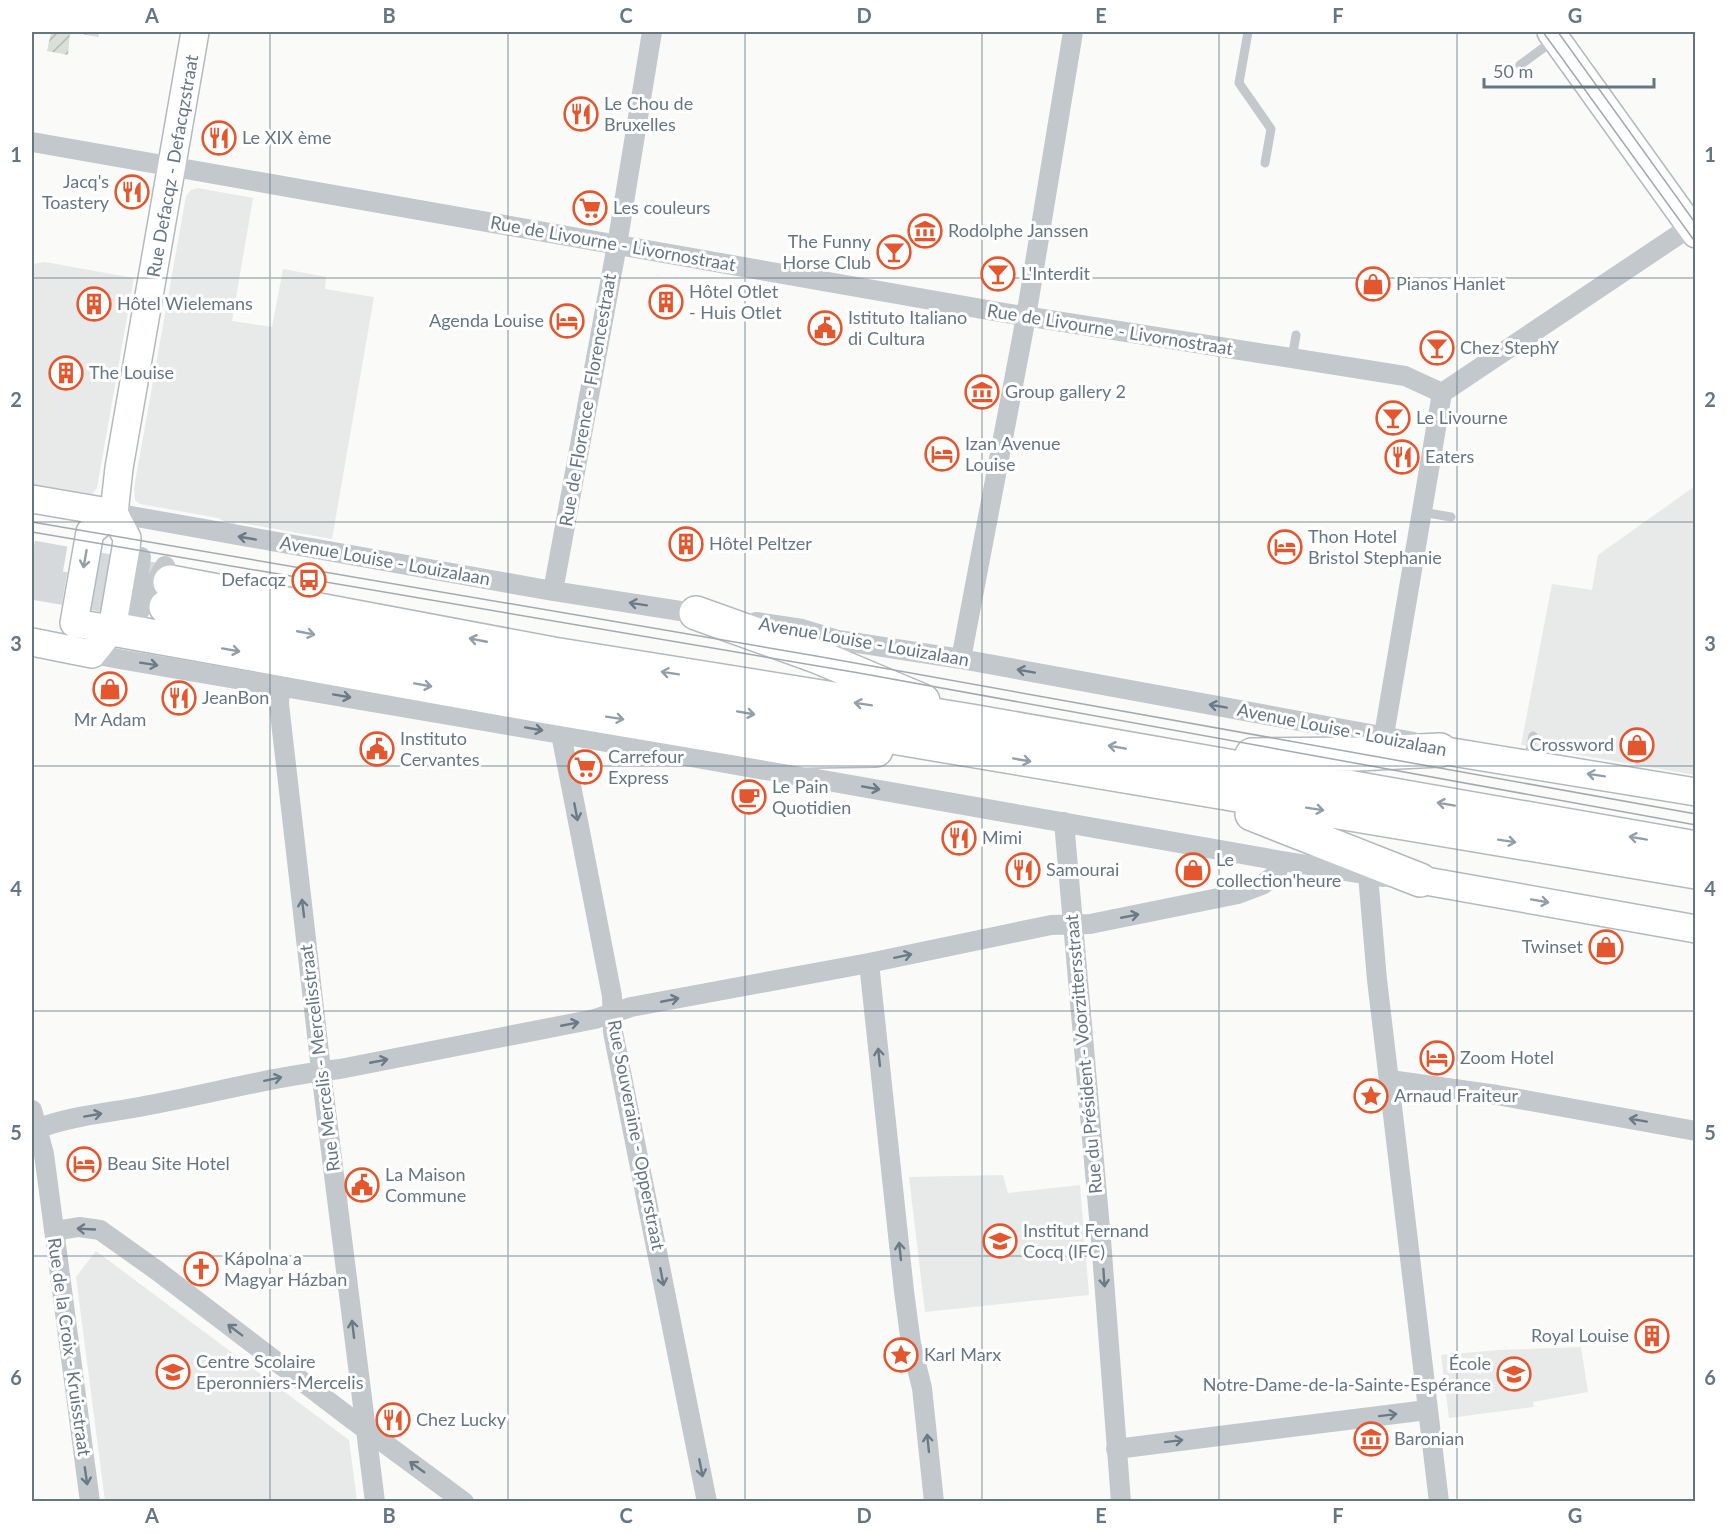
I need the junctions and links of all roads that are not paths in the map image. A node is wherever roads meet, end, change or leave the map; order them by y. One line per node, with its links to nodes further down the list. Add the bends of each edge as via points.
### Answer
1 (195, 32): 9 (street, Rue Defacqz - Defacqzstraat)
2 (652, 32): 11 (street, Rue de Florence - Florencestraat)
3 (1073, 32): 12 (street)
4 (1248, 32): 8 (lane, via 1239,82 1271,129)
5 (1554, 35): 6 (lane); 10 (street)
6 (1520, 65)
7 (32, 142): 9 (street, Rue de Livourne - Livornostraat)
8 (1265, 163)
9 (172, 167): 11 (street, Rue de Livourne - Livornostraat); 18 (street, Rue Defacqz - Defacqzstraat)
10 (1694, 227): 15 (street)
11 (616, 245): 12 (street, Rue de Livourne - Livornostraat); 21 (street, Rue de Florence - Florencestraat)
12 (1026, 317): 14 (street, Rue de Livourne - Livornostraat); 25 (street)
13 (1296, 335): 14 (lane)
14 (1292, 359): 15 (street, Rue de Livourne - Livornostraat, via 1405,376)
15 (1442, 393): 17 (street)
16 (32, 499): 18 (street, Avenue Louise - Louizalaan)
17 (1422, 512): 19 (lane); 29 (street)
18 (114, 513): 21 (street, Avenue Louise - Louizalaan, one-way to 18); 23 (street, via 127,538); 23 (street, one-way to 23, via 90,532 74,622)
19 (1451, 517)
20 (169, 580): 20 (street, via 132,622 140,559); 28 (highway, via 559,681)
21 (553, 591): 22 (street, Avenue Louise - Louizalaan, one-way to 21)
22 (696, 613): 25 (street, Avenue Louise - Louizalaan); 28 (highway, one-way to 22, via 816,656)
23 (102, 641): 24 (street); 26 (street, one-way to 26); 33 (highway, one-way to 33, via 547,707)
24 (32, 642)
25 (961, 659): 29 (street, Avenue Louise - Louizalaan, one-way to 25)
26 (280, 686): 27 (street, one-way to 27); 48 (street, Rue Mercelis - Mercelisstraat, one-way to 26)
27 (561, 734): 33 (street); 47 (street, Rue Souveraine - Opperstraat, one-way to 47)
28 (968, 735): 32 (highway); 35 (highway)
29 (1384, 735): 31 (street, Avenue Louise - Louizalaan)
30 (1533, 736): 34 (lane)
31 (1440, 750): 34 (street, Avenue Louise - Louizalaan); 35 (highway)
32 (806, 751): 33 (highway); 36 (highway)
33 (738, 752): 36 (street)
34 (1528, 764): 37 (street, Avenue Louise - Louizalaan, one-way to 34)
35 (1174, 771): 39 (highway, one-way to 35); 41 (highway, one-way to 41); 43 (highway, via 1210,803 1263,817)
36 (783, 773): 38 (street, one-way to 38)
37 (1695, 792)
38 (1064, 822): 40 (street); 44 (street, Rue du Président - Voorzittersstraat)
39 (1695, 849)
40 (1282, 861): 42 (street); 44 (street, one-way to 40, via 1090,924 1238,894 1269,880)
41 (1695, 872)
42 (1368, 875): 43 (street); 49 (street)
43 (1420, 880): 45 (street, one-way to 45)
44 (1072, 924): 46 (street, one-way to 44); 56 (street, Rue du Président - Voorzittersstraat, one-way to 56)
45 (1695, 929)
46 (869, 963): 47 (street, one-way to 46); 61 (street, one-way to 46, via 922,1388 904,1291)
47 (613, 1013): 48 (street, one-way to 47); 60 (street, Rue Souveraine - Opperstraat, one-way to 60, via 613,1032)
48 (321, 1071): 50 (street, one-way to 48, via 54,1123); 55 (street, Rue Mercelis - Mercelisstraat, one-way to 48)
49 (1390, 1080): 51 (street, one-way to 49); 54 (street)
50 (34, 1120): 52 (street, Rue de la Croix - Kruisstraat, via 44,1154)
51 (1695, 1131)
52 (40, 1192): 53 (street, Rue de la Croix - Kruisstraat)
53 (54, 1231): 55 (street, one-way to 53, via 100,1230 80,1227); 57 (street, Rue de la Croix - Kruisstraat, one-way to 57)
54 (1427, 1410): 56 (street, one-way to 54); 63 (street)
55 (365, 1428): 58 (street, Rue Mercelis - Mercelisstraat); 59 (street, one-way to 55)
56 (1116, 1449): 62 (street, Rue du Président - Voorzittersstraat)
57 (90, 1502)
58 (375, 1502)
59 (464, 1502)
60 (707, 1502)
61 (934, 1502)
62 (1120, 1502)
63 (1439, 1502)

